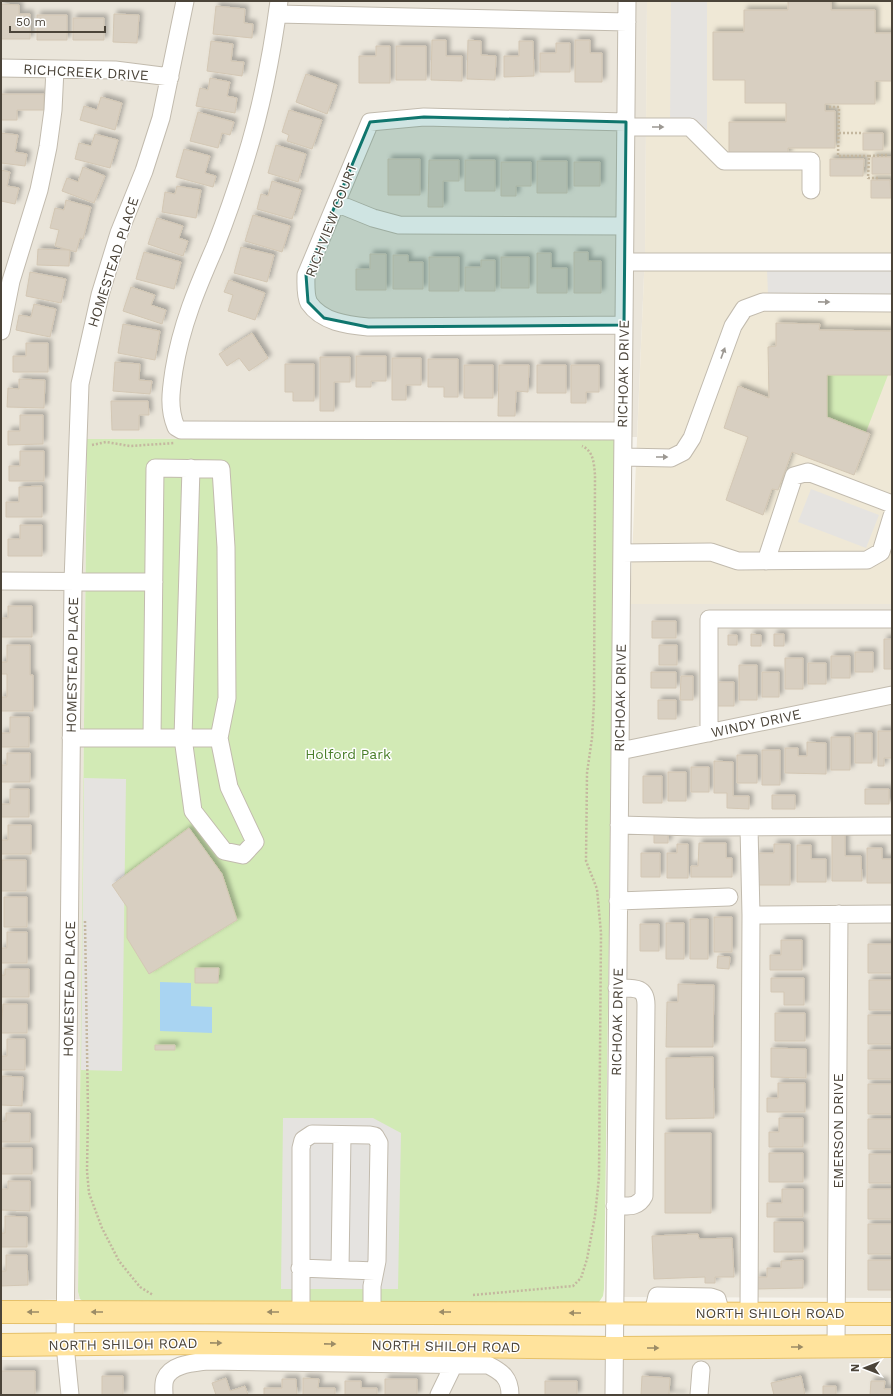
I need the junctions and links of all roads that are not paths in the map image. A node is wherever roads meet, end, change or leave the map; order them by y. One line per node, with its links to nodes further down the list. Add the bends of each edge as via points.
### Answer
1 (185, 1): 7 (street, HOMESTEAD PLACE)
2 (627, 1): 4 (street, RICHOAK DRIVE)
3 (278, 8): 4 (street); 17 (street, via 260,101 245,160 215,246 186,315 178,345 170,406 176,427 181,430)
4 (627, 22): 8 (street, RICHOAK DRIVE)
5 (1, 68): 6 (street, RICHCREEK DRIVE)
6 (55, 69): 7 (street, RICHCREEK DRIVE, via 115,70); 16 (street, via 48,147 39,190 11,281)
7 (170, 77): 25 (street, HOMESTEAD PLACE, via 161,118 146,165 100,295 80,384)
8 (626, 124): 9 (street, one-way to 9, via 690,127 724,161 811,161); 10 (street, RICHVIEW COURT, via 424,117 370,122); 11 (street, RICHOAK DRIVE)
9 (812, 190)
10 (336, 203): 11 (street, via 399,225); 15 (street, RICHVIEW COURT, via 306,275 308,302 324,318 368,327)
11 (625, 226): 12 (street, RICHOAK DRIVE)
12 (625, 262): 13 (street); 15 (street, RICHOAK DRIVE)
13 (892, 262)
14 (892, 303): 18 (street, one-way to 14, via 671,458 683,452 692,438 733,326 744,309 763,302)
15 (624, 325): 17 (street, RICHOAK DRIVE)
16 (1, 331)
17 (623, 431): 18 (street, RICHOAK DRIVE)
18 (623, 457): 22 (street, RICHOAK DRIVE)
19 (191, 468): 26 (street, via 155,468); 32 (street); 33 (street, via 221,469 226,547 227,698)
20 (892, 504): 23 (street, via 808,472 794,476)
21 (892, 516): 23 (street, via 881,552 866,560)
22 (622, 553): 23 (street, via 711,552 738,561); 34 (street, RICHOAK DRIVE)
23 (766, 561)
24 (1, 581): 25 (street)
25 (74, 582): 26 (street); 30 (street, HOMESTEAD PLACE)
26 (154, 582): 31 (street)
27 (892, 619): 29 (street, via 709,619)
28 (892, 695): 29 (street, WINDY DRIVE)
29 (709, 733): 34 (street, WINDY DRIVE)
30 (71, 738): 31 (street); 50 (street, HOMESTEAD PLACE)
31 (152, 738): 32 (street)
32 (183, 738): 33 (street); 33 (street, via 194,811 224,852 243,855 255,842 229,787)
33 (219, 738)
34 (620, 751): 35 (street, RICHOAK DRIVE)
35 (619, 826): 37 (street); 39 (street, RICHOAK DRIVE)
36 (892, 826): 37 (street)
37 (749, 827): 42 (street)
38 (729, 897): 39 (street)
39 (618, 901): 43 (street, RICHOAK DRIVE)
40 (839, 914): 41 (street); 42 (street); 55 (street, EMERSON DRIVE)
41 (892, 914)
42 (750, 915): 54 (street)
43 (617, 988): 45 (street, RICHOAK DRIVE); 45 (street, via 634,988 641,991 646,998 646,1005 644,1196 640,1203 634,1206)
44 (342, 1135): 46 (street, via 312,1134 303,1140); 47 (street); 48 (street, via 375,1136 379,1143)
45 (615, 1206): 53 (street, RICHOAK DRIVE)
46 (300, 1268): 47 (street); 51 (street)
47 (340, 1269): 48 (street)
48 (375, 1271): 52 (street)
49 (1, 1312): 50 (main road, NORTH SHILOH ROAD, one-way to 49)
50 (66, 1312): 51 (main road, NORTH SHILOH ROAD, one-way to 50); 58 (street, HOMESTEAD PLACE)
51 (301, 1312): 52 (main road, NORTH SHILOH ROAD)
52 (372, 1312): 53 (main road, NORTH SHILOH ROAD, one-way to 52); 59 (main road)
53 (614, 1313): 54 (main road, NORTH SHILOH ROAD); 62 (street, RICHOAK DRIVE)
54 (749, 1313): 55 (main road, NORTH SHILOH ROAD)
55 (836, 1314): 56 (main road, NORTH SHILOH ROAD); 61 (street, EMERSON DRIVE)
56 (892, 1314)
57 (1, 1345): 58 (main road, NORTH SHILOH ROAD)
58 (65, 1345): 59 (main road, NORTH SHILOH ROAD, one-way to 59); 65 (street, HOMESTEAD PLACE)
59 (372, 1345): 62 (main road, NORTH SHILOH ROAD)
60 (892, 1346): 61 (main road, NORTH SHILOH ROAD)
61 (836, 1347): 62 (main road, NORTH SHILOH ROAD, one-way to 61)
62 (614, 1348): 69 (street, RICHOAK DRIVE)
63 (454, 1364): 66 (street, via 194,1363 170,1372 165,1380); 67 (street); 68 (street, via 488,1365 499,1370 510,1386)
64 (701, 1370): 70 (street)
65 (70, 1395)
66 (164, 1395)
67 (439, 1395)
68 (510, 1395)
69 (614, 1395)
70 (699, 1395)

